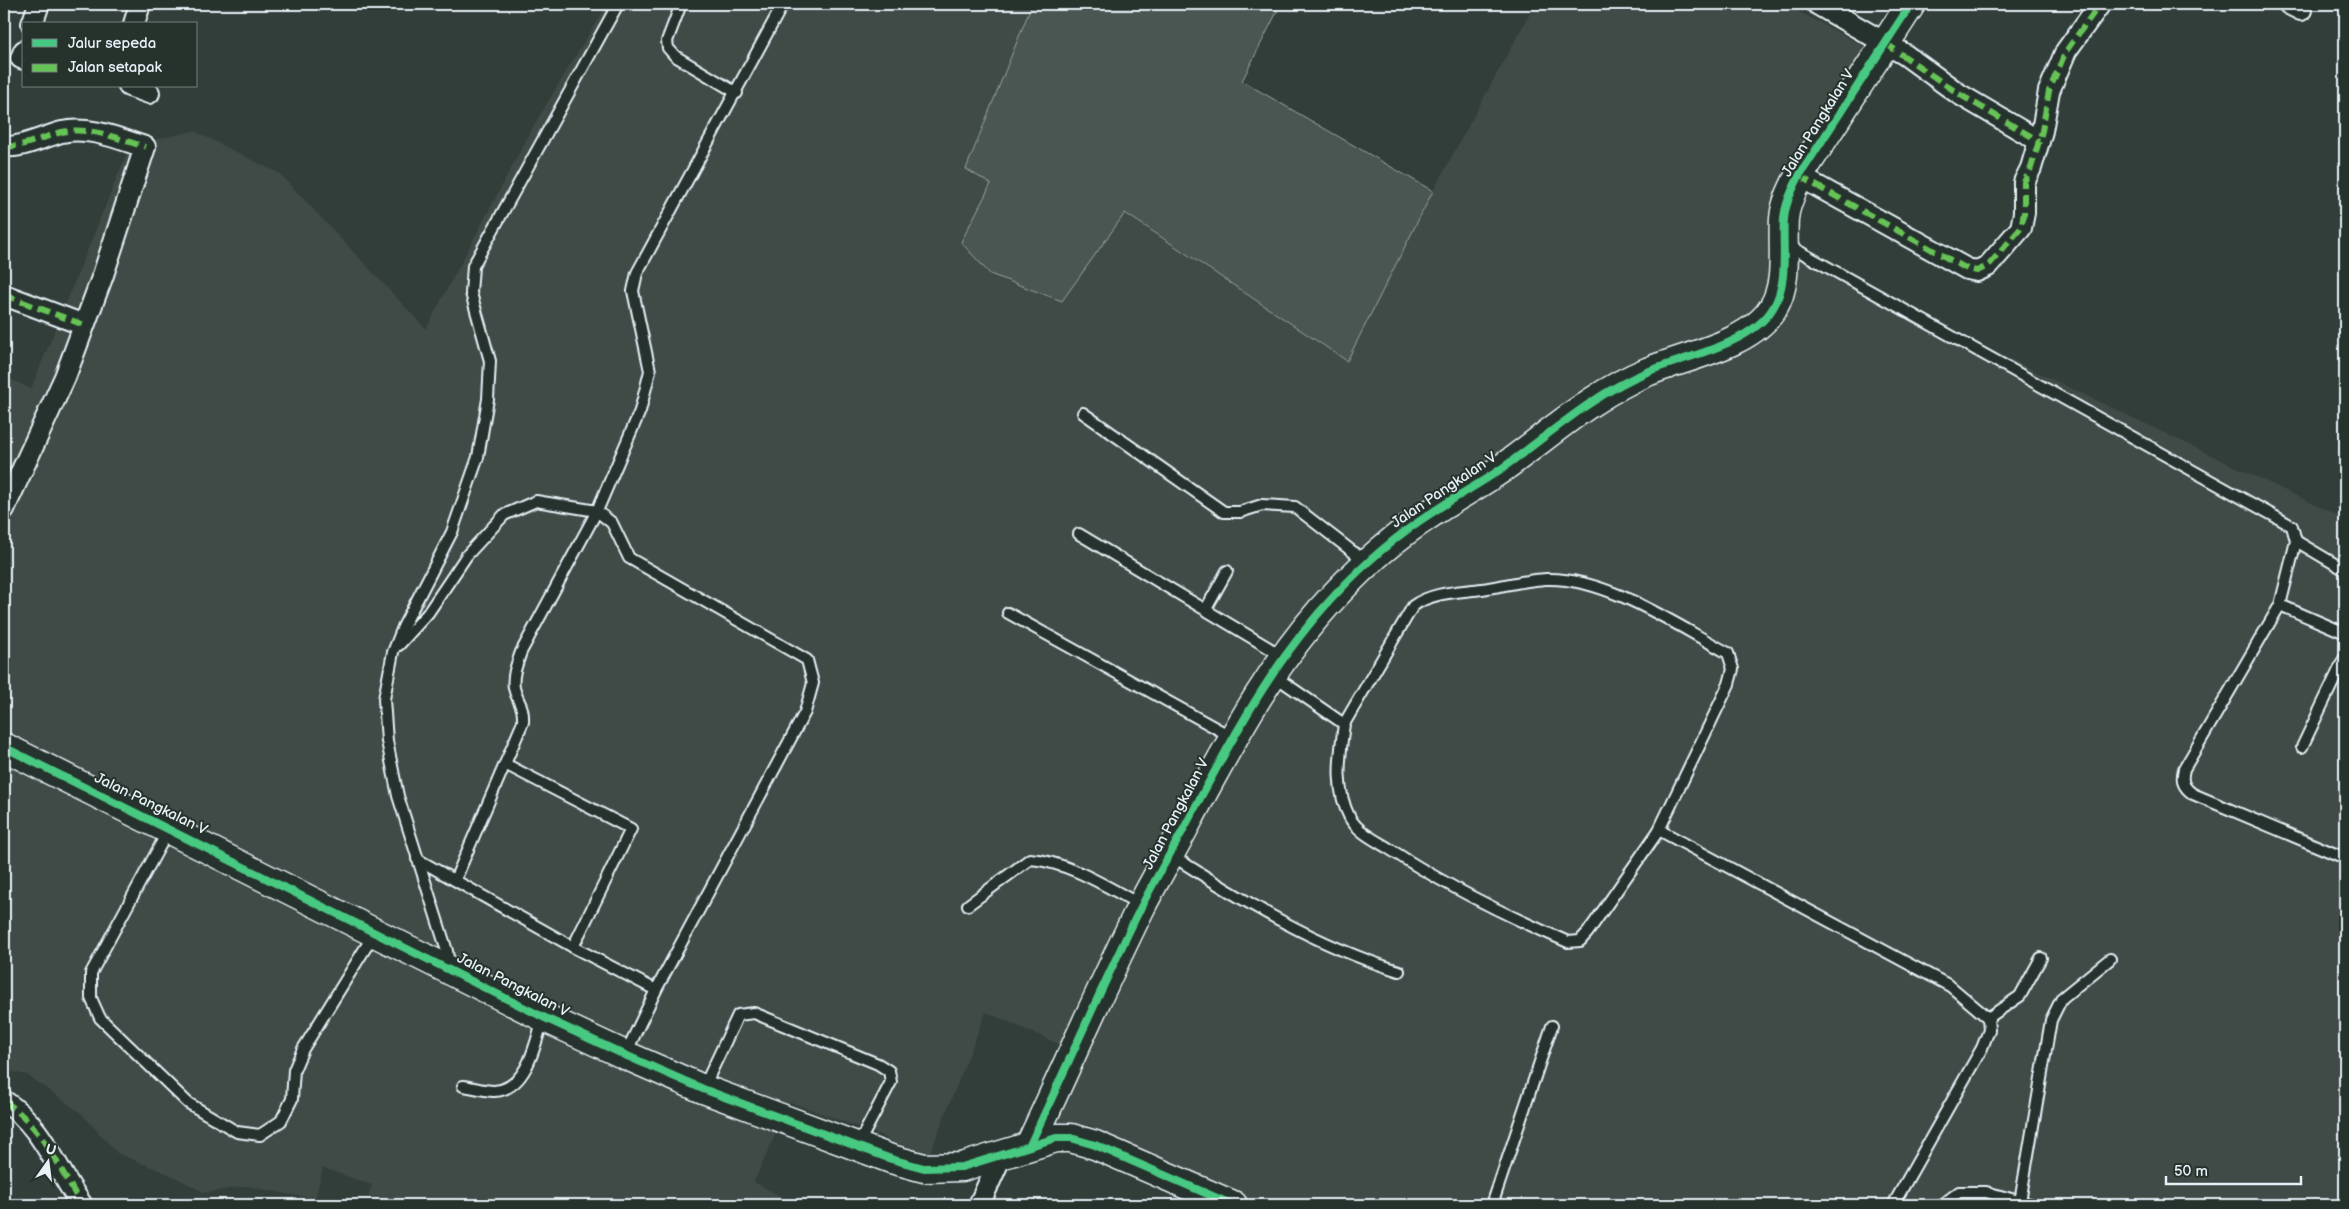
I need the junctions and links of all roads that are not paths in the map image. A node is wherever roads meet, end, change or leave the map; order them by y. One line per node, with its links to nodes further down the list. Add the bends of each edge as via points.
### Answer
1 (39, 4): 9 (street)
2 (140, 4): 10 (street)
3 (618, 4): 33 (lane, via 473,266 471,293 490,361 488,399 478,457 452,532)
4 (681, 4): 14 (lane, via 667,41 668,48 675,56)
5 (783, 4): 14 (lane)
6 (1817, 4): 11 (street)
7 (1912, 4): 11 (street, Jalan Pangkalan V)
8 (2100, 4): 15 (street, via 2066,51 2050,91)
9 (33, 22)
10 (135, 22)
11 (1885, 42): 15 (street, via 1959,94); 17 (street, Jalan Pangkalan V)
12 (135, 88): 13 (street)
13 (149, 93)
14 (737, 93): 23 (lane, via 637,272 633,291 650,371 640,412)
15 (2039, 141): 17 (street, via 2024,182 2021,228 1988,266 1977,271)
16 (4, 145): 20 (street, via 16,147 50,134 84,130 145,147)
17 (1799, 176): 18 (street, Jalan Pangkalan V, via 1784,217)
18 (1785, 244): 25 (lane, via 2285,521 2292,526); 26 (street, Jalan Pangkalan V, via 1776,301 1767,317 1750,331 1611,388 1499,470 1429,514)
19 (4, 295): 20 (street)
20 (84, 324): 22 (street, via 58,392)
21 (1083, 413): 26 (lane, via 1224,512 1240,512 1262,504 1296,507)
22 (4, 509)
23 (597, 512): 33 (lane, via 536,501 504,515 467,554 428,613); 40 (lane, via 521,652 514,672 514,688 524,708 523,722); 55 (lane, via 612,523 629,558 807,660 813,683 805,712)
24 (1079, 534): 30 (lane)
25 (2296, 541): 27 (lane); 29 (lane)
26 (1367, 564): 35 (street, Jalan Pangkalan V, via 1324,607)
27 (2345, 570)
28 (1227, 571): 30 (lane)
29 (2280, 605): 32 (lane); 44 (lane, via 2182,777 2185,788 2193,794)
30 (1206, 609): 35 (lane)
31 (1008, 613): 37 (lane)
32 (2345, 633)
33 (393, 652): 45 (lane, via 384,699 387,741)
34 (2345, 657): 39 (lane)
35 (1278, 666): 36 (lane); 37 (street, Jalan Pangkalan V)
36 (1344, 724): 42 (lane, via 1339,782 1350,818 1358,828 1425,872 1492,909 1568,942 1580,941 1588,932); 42 (lane, via 1413,606 1422,599 1546,579 1600,588 1678,625 1728,653 1732,660 1733,669 1723,699)
37 (1232, 738): 43 (street, Jalan Pangkalan V)
38 (4, 747): 41 (street, Jalan Pangkalan V)
39 (2302, 747)
40 (505, 764): 46 (lane); 50 (lane, via 631,829)
41 (170, 828): 49 (street, Jalan Pangkalan V); 49 (lane, via 91,973 91,998 100,1018 188,1102 237,1132 260,1134 281,1121 292,1099 294,1070 303,1049)
42 (1659, 830): 57 (lane, via 1950,986)
43 (1170, 855): 48 (street, Jalan Pangkalan V); 54 (lane, via 1332,947)
44 (2345, 858)
45 (416, 859): 46 (lane); 53 (lane)
46 (455, 880): 50 (lane)
47 (968, 905): 48 (lane, via 1030,859 1048,860)
48 (1142, 905): 63 (street, Jalan Pangkalan V)
49 (376, 931): 53 (street, Jalan Pangkalan V)
50 (573, 947): 55 (lane)
51 (2041, 958): 57 (lane, via 2020,996)
52 (2110, 959): 67 (lane, via 2062,998 2051,1020)
53 (450, 969): 56 (street, Jalan Pangkalan V)
54 (1399, 971)
55 (656, 990): 59 (lane)
56 (543, 1017): 59 (street, Jalan Pangkalan V); 60 (lane, via 523,1073 509,1086 494,1091)
57 (1988, 1018): 71 (lane, via 1989,1030 1982,1048)
58 (1552, 1026): 70 (lane)
59 (625, 1055): 61 (street, Jalan Pangkalan V)
60 (463, 1086)
61 (703, 1089): 64 (street, Jalan Pangkalan V); 64 (lane, via 738,1015 754,1013 878,1064 889,1072 892,1082)
62 (4, 1102): 68 (street, via 30,1123 43,1139)
63 (1030, 1145): 65 (street, Jalan Pangkalan V); 66 (street, Jalan Pangkalan V, via 1056,1138 1071,1138 1095,1145)
64 (857, 1146): 65 (street, Jalan Pangkalan V, via 924,1168 962,1167)
65 (1002, 1154): 69 (street)
66 (1219, 1202)
67 (2020, 1202): 72 (lane, via 1986,1192 1959,1192); 73 (lane)
68 (81, 1205)
69 (980, 1205)
70 (1492, 1205)
71 (1892, 1205)
72 (1942, 1205)
73 (2033, 1205)

